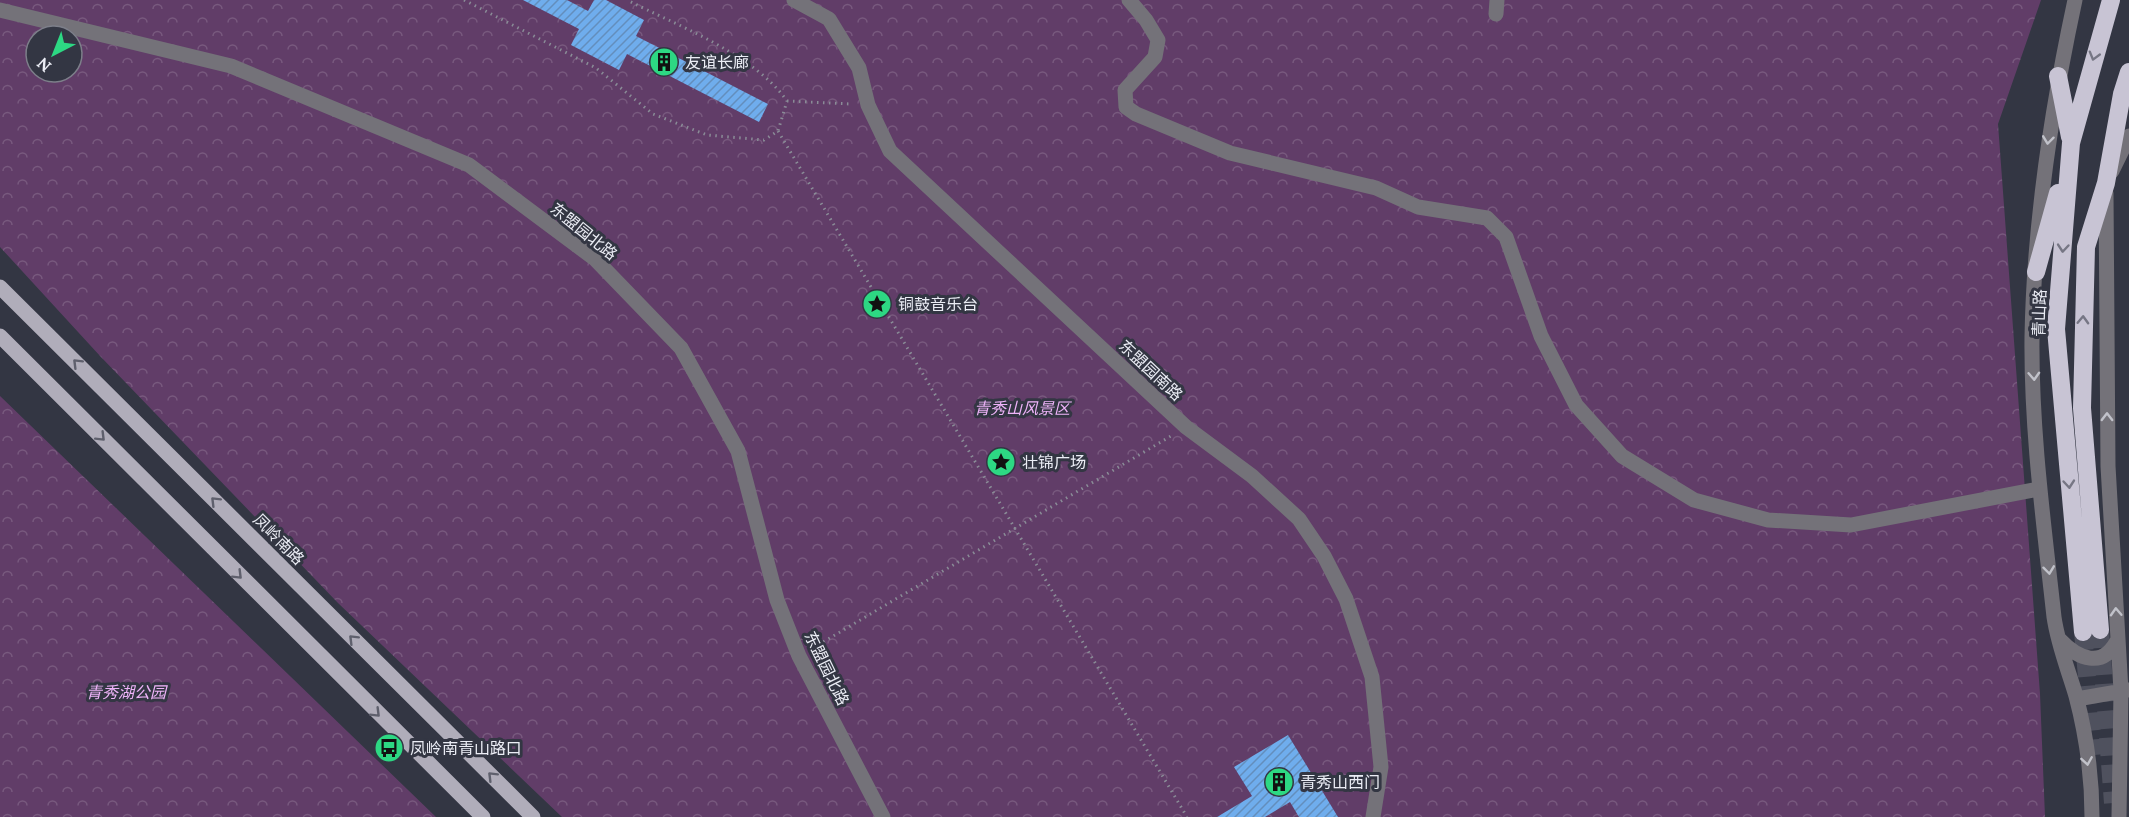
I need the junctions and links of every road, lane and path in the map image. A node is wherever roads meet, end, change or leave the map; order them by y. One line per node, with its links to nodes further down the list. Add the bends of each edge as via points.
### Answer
1 (464, 0): 12 (path, via 596,68 653,114 707,135 764,140)
2 (627, 0): 10 (path, via 749,63)
3 (794, 0): 11 (street, 东盟园南路, via 828,19 859,68)
4 (1129, 0): 20 (street, via 1158,40 1155,57 1125,90 1126,107 1230,153 1376,188 1418,207 1487,218 1506,237 1541,336 1576,405 1622,456 1694,500 1768,520 1851,525)
5 (2075, 0): 9 (street)
6 (2111, 0): 14 (highway, 青山路, one-way to 14)
7 (0, 10): 24 (street, 东盟园北路, via 231,66 469,165 594,259 681,348 738,451 777,600)
8 (2129, 72): 15 (highway, 青山路)
9 (2058, 76): 14 (highway); 16 (street, one-way to 16, via 2048,138)
10 (787, 101): 11 (path); 12 (path)
11 (868, 105): 19 (street, 东盟园南路, via 890,151)
12 (778, 131): 21 (path)
13 (2129, 136): 15 (street)
14 (2071, 143): 15 (highway, 青山路, one-way to 15, via 2056,329 2091,631 2082,325 2086,247); 16 (highway)
15 (2106, 183): 23 (street, one-way to 15, via 2108,466)
16 (2036, 272): 20 (street, one-way to 20, via 2032,338)
17 (0, 287): 28 (main road, 凤岭南路, one-way to 17)
18 (0, 336): 27 (main road, one-way to 27)
19 (1186, 427): 21 (path); 31 (street, 东盟园南路, via 1252,476 1299,519 1346,599 1372,677 1381,767)
20 (2039, 489): 22 (street, one-way to 22)
21 (1015, 528): 24 (path); 30 (path)
22 (2057, 637): 23 (street, via 2077,655 2095,658 2109,652); 26 (street)
23 (2118, 639): 25 (street)
24 (799, 656): 29 (street, 东盟园北路)
25 (2125, 691): 26 (street); 33 (street)
26 (2076, 699): 32 (street, one-way to 32)
27 (483, 817)
28 (534, 817)
29 (883, 817)
30 (1187, 817)
31 (1373, 817)
32 (2092, 817)
33 (2119, 817)

